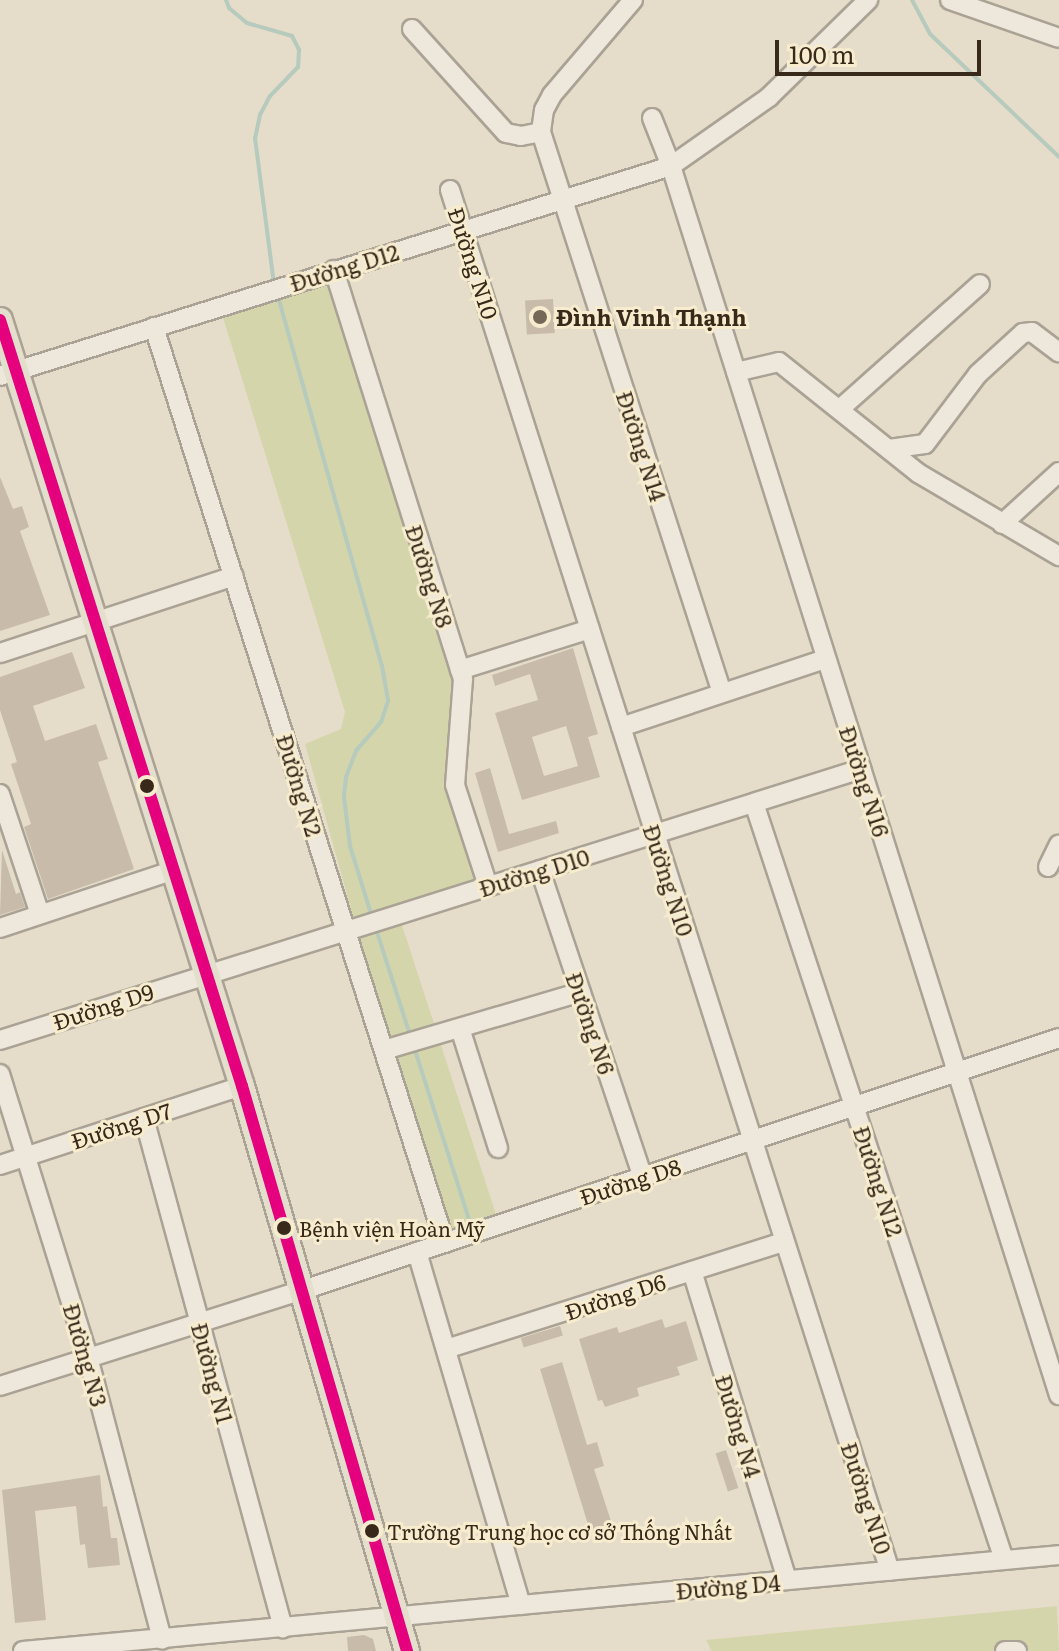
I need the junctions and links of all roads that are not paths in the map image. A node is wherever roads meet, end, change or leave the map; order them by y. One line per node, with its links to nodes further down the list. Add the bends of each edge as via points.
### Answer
1 (633, 0): 7 (street, via 552,95)
2 (868, 0): 8 (street, Đường D12, via 769,97)
3 (950, 0): 5 (street)
4 (412, 29): 7 (street, via 506,133)
5 (1059, 38)
6 (652, 118): 8 (street, Đường N16)
7 (541, 132): 10 (street, Đường N14)
8 (671, 166): 10 (street, Đường D12); 17 (street, Đường N16)
9 (450, 190): 11 (street, Đường N10)
10 (562, 199): 11 (street, Đường D12); 30 (street, Đường N14)
11 (463, 230): 12 (street, Đường D12); 26 (street, Đường N10)
12 (334, 270): 15 (street, Đường D12); 29 (street, Đường N8)
13 (980, 284): 19 (street)
14 (0, 320): 18 (main road)
15 (154, 327): 18 (street, Đường D12); 24 (street, Đường N2)
16 (1059, 352): 20 (street, via 1032,332 1023,333 978,374 925,444)
17 (736, 372): 19 (street, via 779,362); 28 (street, Đường N16)
18 (8, 373): 25 (main road)
19 (841, 408): 20 (street)
20 (889, 449): 22 (street, via 942,490)
21 (1059, 472): 22 (street)
22 (1002, 524): 23 (street)
23 (1059, 556)
24 (234, 576): 25 (street); 43 (street, Đường N2)
25 (95, 622): 27 (street); 38 (main road)
26 (590, 629): 29 (street); 31 (street, Đường N10)
27 (0, 653)
28 (826, 659): 30 (street); 32 (street, Đường N16)
29 (460, 670): 40 (street, Đường N8, via 455,785)
30 (722, 693): 31 (street)
31 (621, 727): 35 (street, Đường N10)
32 (861, 769): 34 (street, Đường D10); 50 (street, Đường N16)
33 (0, 794): 41 (street)
34 (754, 803): 35 (street, Đường D10); 53 (street, Đường N12)
35 (655, 834): 39 (street, Đường D10); 55 (street, Đường N10)
36 (1059, 844): 37 (street)
37 (1048, 867)
38 (174, 870): 41 (street); 44 (main road)
39 (540, 870): 40 (street, Đường D10); 45 (street, Đường N6)
40 (488, 886): 43 (street, Đường D10)
41 (40, 914): 42 (street)
42 (0, 928)
43 (354, 928): 44 (street, Đường D10); 49 (street, Đường N2)
44 (206, 973): 48 (street, Đường D9); 52 (main road)
45 (581, 992): 46 (street); 59 (street, Đường N6)
46 (460, 1028): 49 (street); 56 (street)
47 (1059, 1038): 50 (street)
48 (0, 1040)
49 (384, 1050): 61 (street, Đường N2)
50 (957, 1072): 53 (street, Đường D8); 68 (street, Đường N16)
51 (0, 1074): 57 (street, Đường N3)
52 (242, 1086): 54 (street, Đường D7); 64 (main road)
53 (854, 1106): 55 (street, Đường D8); 72 (street, Đường N12)
54 (144, 1118): 57 (street, Đường D7); 65 (street, Đường N1)
55 (752, 1141): 59 (street, Đường D8); 60 (street, Đường N10)
56 (498, 1148)
57 (27, 1156): 58 (street, Đường D7); 67 (street, Đường N3)
58 (0, 1165)
59 (643, 1177): 61 (street, Đường D8)
60 (784, 1242): 63 (street, Đường D6); 73 (street, Đường N10)
61 (445, 1243): 62 (street, Đường D8)
62 (417, 1252): 64 (street, Đường D8); 66 (street)
63 (692, 1271): 66 (street, Đường D6); 74 (street, Đường N4)
64 (303, 1290): 65 (street, Đường D8); 76 (main road)
65 (200, 1322): 67 (street, Đường D8); 77 (street, Đường N1)
66 (446, 1349): 75 (street)
67 (88, 1357): 69 (street, Đường D8); 78 (street, Đường N3)
68 (1053, 1357): 70 (street, Đường N16)
69 (0, 1386)
70 (1059, 1395)
71 (1059, 1555): 72 (street, Đường D4)
72 (1004, 1560): 73 (street, Đường D4)
73 (890, 1571): 74 (street, Đường D4)
74 (787, 1580): 75 (street, Đường D4)
75 (521, 1605): 76 (street, Đường D4)
76 (398, 1617): 77 (street, Đường D4); 80 (main road)
77 (283, 1628): 78 (street, Đường D4)
78 (172, 1643): 79 (street, Đường D4)
79 (23, 1651)
80 (407, 1651)
81 (1005, 1651): 82 (street)
82 (1017, 1651)

